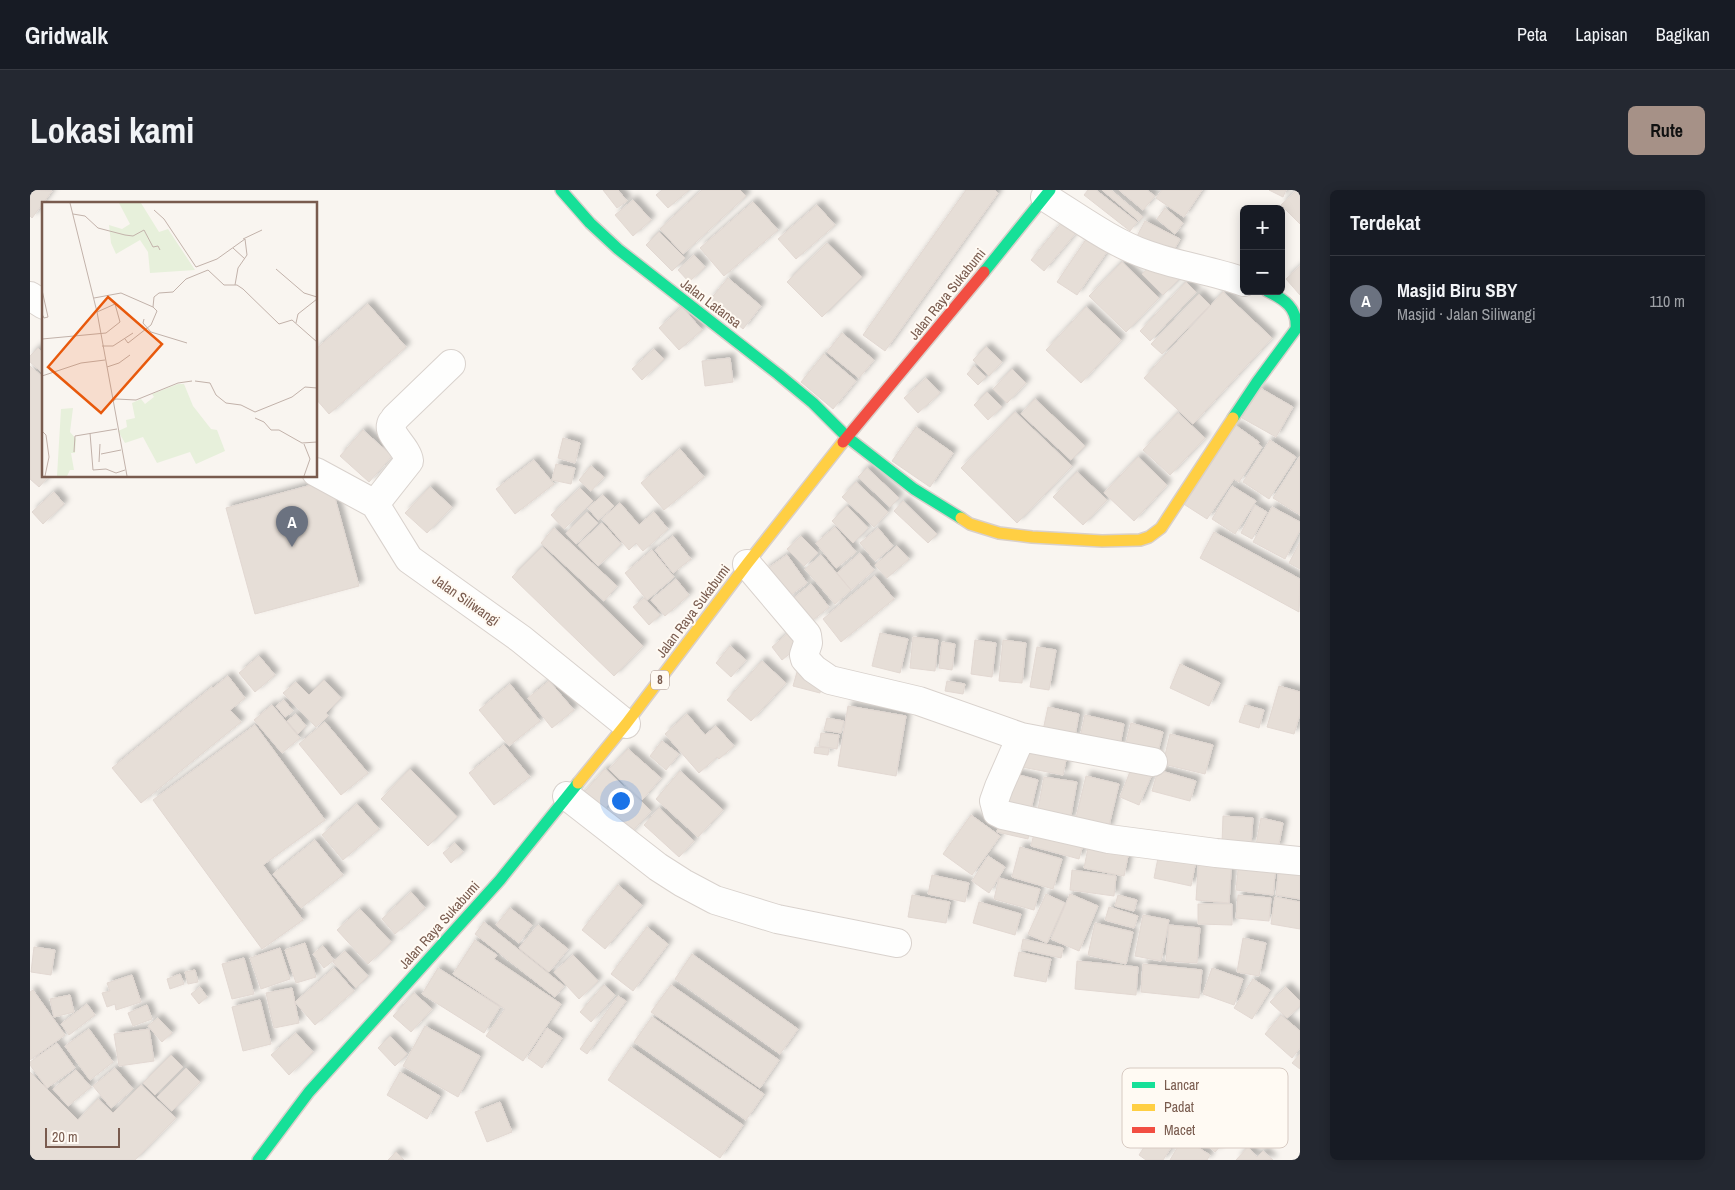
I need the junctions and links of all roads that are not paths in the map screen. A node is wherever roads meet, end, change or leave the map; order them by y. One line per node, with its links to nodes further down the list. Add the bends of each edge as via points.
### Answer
1 (561, 190): 8 (main road, Jalan Latansa, via 618,249 778,374)
2 (1048, 194): 3 (street, via 1142,254); 8 (main road, Jalan Raya Sukabumi / 8)
3 (1240, 281)
4 (1274, 295): 8 (main road, Jalan Latansa, via 1293,308 1298,320 1296,329 1257,382 1161,528 1140,540 1032,537 999,533 970,524 914,489)
5 (30, 296): 6 (street)
6 (42, 304)
7 (451, 364): 10 (street, via 390,425 409,461)
8 (847, 437): 11 (main road, Jalan Raya Sukabumi / 8)
9 (318, 473): 10 (street)
10 (375, 504): 12 (street, Jalan Siliwangi, via 409,560 521,639)
11 (747, 564): 12 (main road, Jalan Raya Sukabumi / 8); 13 (street, via 807,635 804,655 807,662 830,680 919,701)
12 (626, 724): 15 (main road, Jalan Raya Sukabumi / 8)
13 (1021, 737): 14 (street); 16 (street, via 994,801 997,812 1002,815 1109,839)
14 (1153, 762)
15 (567, 796): 17 (street, via 658,867 715,900 777,919); 18 (main road, Jalan Raya Sukabumi / 8, via 500,880 309,1092)
16 (1300, 861)
17 (897, 943)
18 (258, 1160)

